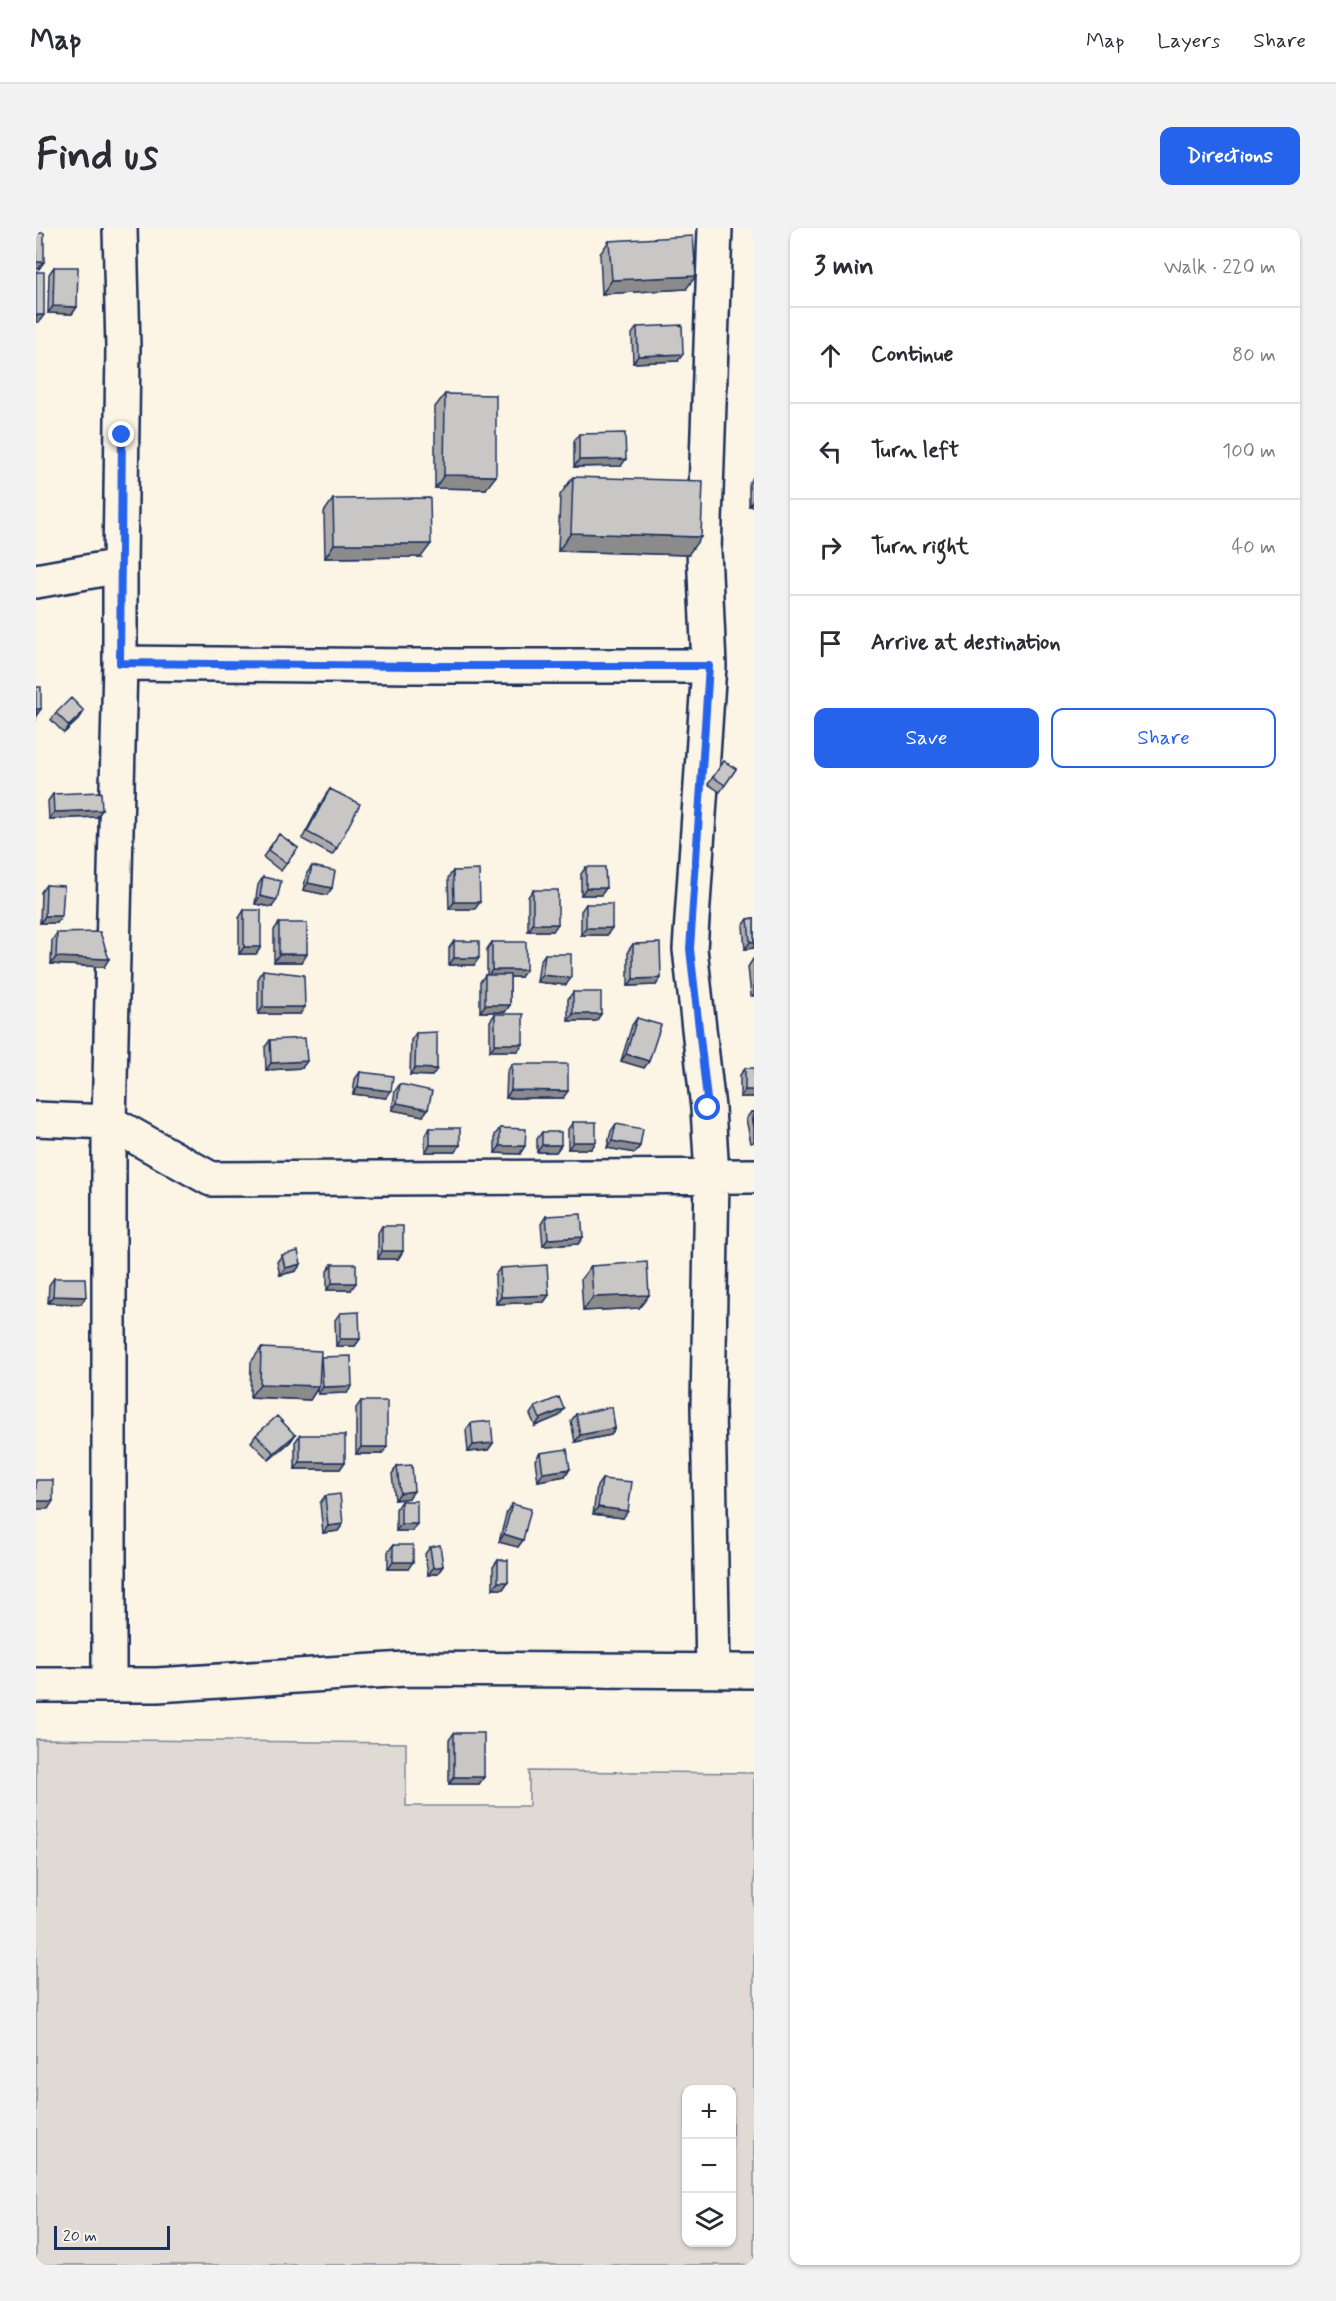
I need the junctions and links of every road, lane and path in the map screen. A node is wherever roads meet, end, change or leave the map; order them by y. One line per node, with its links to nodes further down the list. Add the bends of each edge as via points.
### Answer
1 (120, 228): 3 (street)
2 (715, 228): 6 (street, via 704,550)
3 (120, 566): 4 (street); 5 (street)
4 (36, 581)
5 (120, 663): 6 (street); 8 (street)
6 (709, 666): 9 (street, via 690,949)
7 (36, 1119): 8 (street)
8 (109, 1122): 9 (street, via 211,1179); 14 (street)
9 (712, 1176): 10 (street); 11 (street, via 708,1407)
10 (754, 1176)
11 (713, 1670): 12 (street); 14 (street, via 405,1669)
12 (754, 1671)
13 (36, 1685): 14 (street)
14 (109, 1685)

